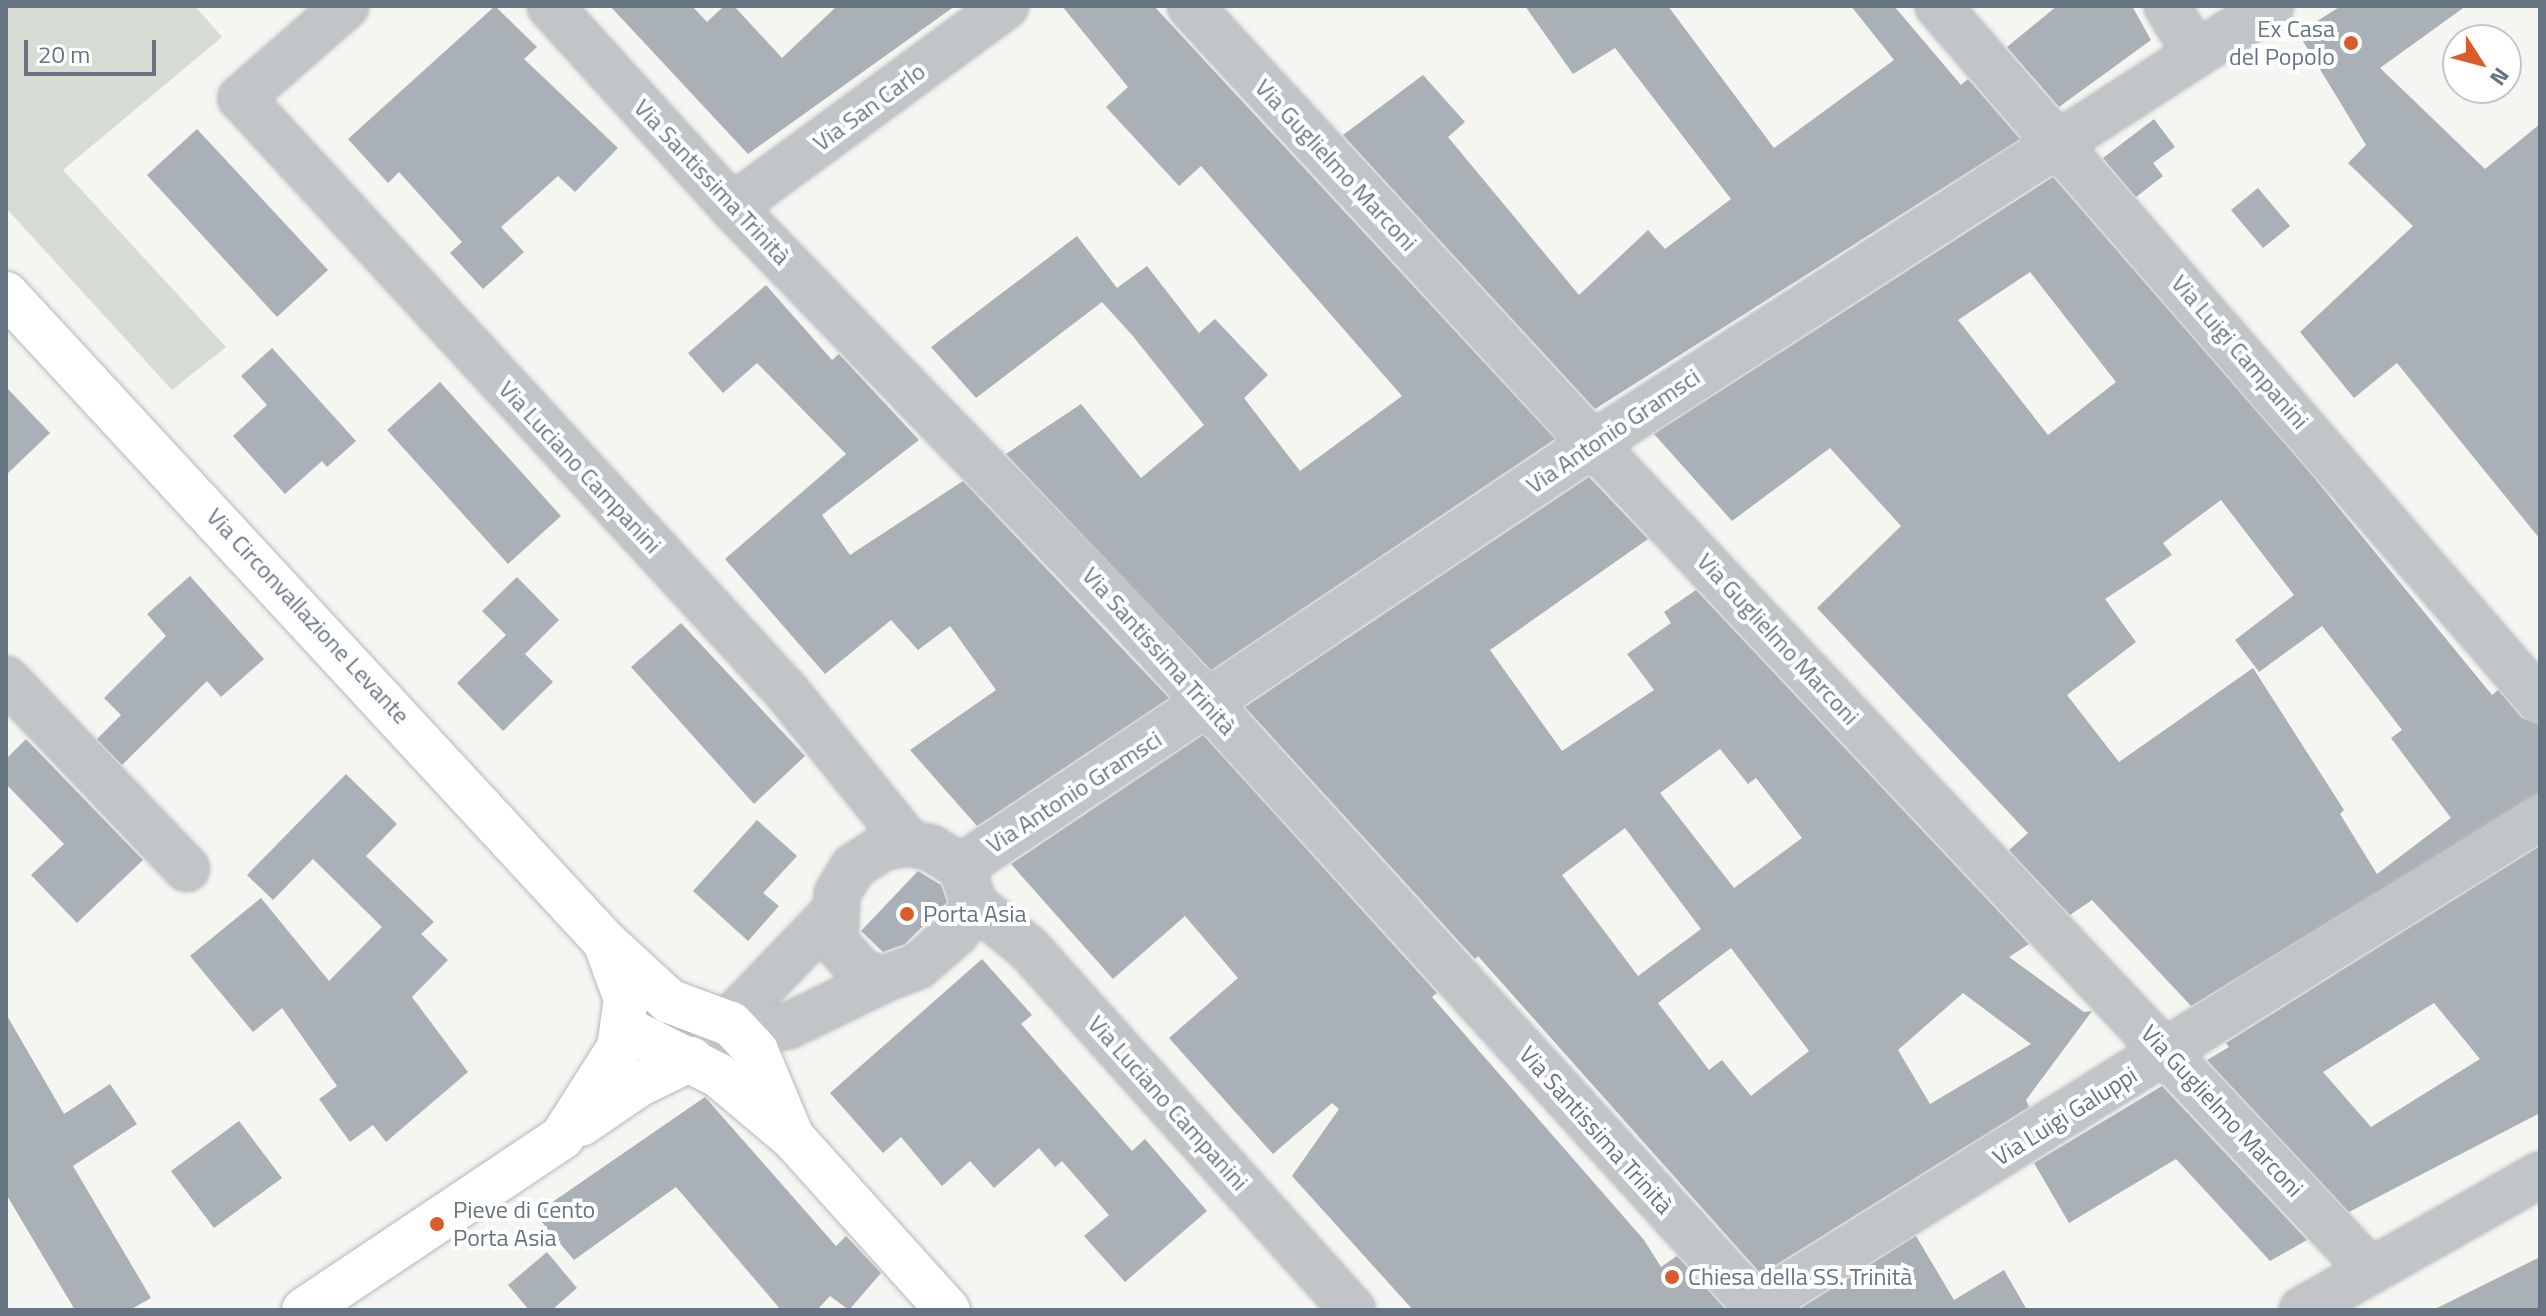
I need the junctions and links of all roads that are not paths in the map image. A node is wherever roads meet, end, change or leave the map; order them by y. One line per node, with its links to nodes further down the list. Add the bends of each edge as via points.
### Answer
1 (346, 6): 17 (street, Via Luciano Campanini, via 241,98 787,692)
2 (550, 6): 10 (street, Via Santissima Trinità)
3 (1006, 6): 10 (street, Via San Carlo)
4 (1190, 6): 12 (street, Via Guglielmo Marconi)
5 (1938, 6): 9 (street, Via Luigi Campanini)
6 (2167, 6): 8 (street)
7 (2271, 6): 8 (street, Via Antonio Gramsci)
8 (2194, 51): 9 (street, Via Antonio Gramsci)
9 (2057, 140): 12 (street, Via Antonio Gramsci); 14 (street, Via Luigi Campanini)
10 (732, 207): 15 (street, Via Santissima Trinità, via 923,401)
11 (6, 294): 21 (main road, Via Circonvallazione Levante)
12 (1593, 444): 15 (street, Via Antonio Gramsci); 26 (street, Via Guglielmo Marconi)
13 (6, 679): 18 (street)
14 (2540, 701)
15 (1207, 704): 19 (street, Via Antonio Gramsci); 33 (street, Via Santissima Trinità)
16 (2540, 817): 26 (street, Via Luigi Galuppi)
17 (909, 843): 19 (street, Via Antonio Gramsci, via 931,848); 20 (street, via 884,847 853,867)
18 (187, 869)
19 (968, 886): 22 (street, Via Antonio Gramsci, via 956,933 918,966); 36 (street, Via Luciano Campanini)
20 (833, 913): 22 (street, via 835,942 848,960 864,975); 24 (street)
21 (605, 942): 24 (main road, Via Circonvallazione Levante, via 669,1001); 25 (main road, Via Circonvallazione Levante, via 626,999)
22 (887, 978): 23 (street, Via Antonio Gramsci)
23 (839, 1005): 24 (street, via 767,1029); 28 (street, via 791,1048)
24 (713, 1019): 25 (main road); 27 (street, via 707,1051); 28 (main road, Via Circonvallazione Levante, via 756,1051)
25 (622, 1027): 27 (main road, Via Circonvallazione Levante); 29 (main road, Via Circonvallazione Levante, via 619,1048)
26 (2167, 1052): 32 (street, Via Guglielmo Marconi); 33 (street, Via Luigi Galuppi)
27 (691, 1059): 29 (main road, via 638,1085); 30 (main road, Via Circonvallazione Levante)
28 (774, 1095): 30 (main road, Via Circonvallazione Levante)
29 (562, 1137): 34 (main road, Via Circonvallazione Levante)
30 (792, 1137): 35 (main road, Via Circonvallazione Levante)
31 (2540, 1175): 32 (street)
32 (2369, 1269): 37 (street)
33 (1754, 1308)
34 (304, 1310)
35 (948, 1310)
36 (1353, 1310)
37 (2302, 1310)

